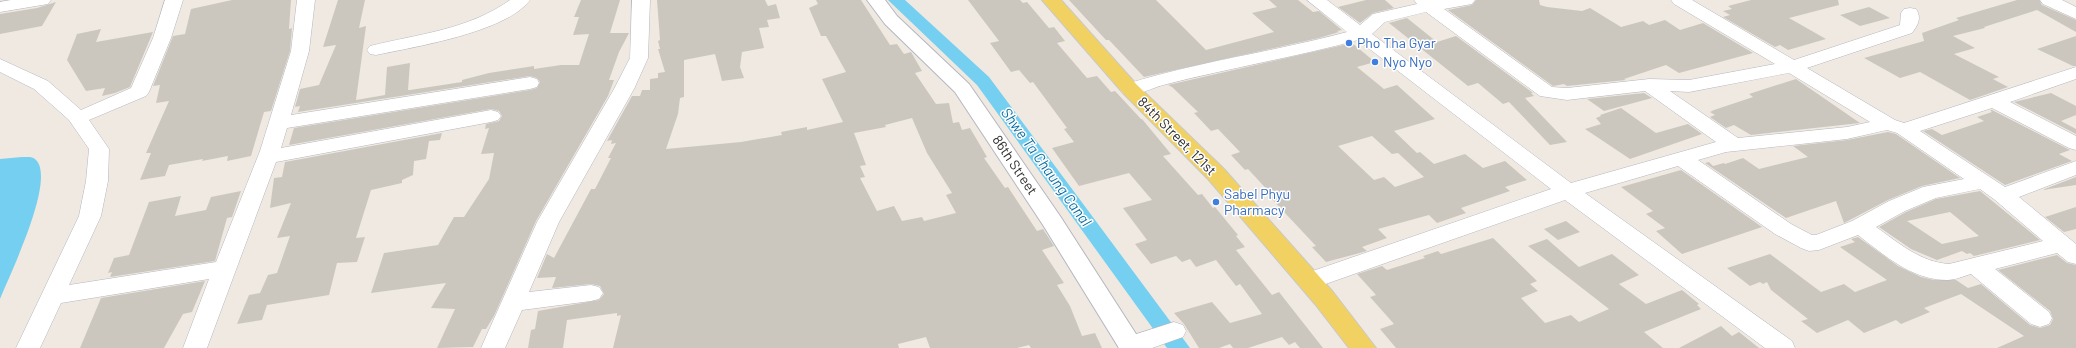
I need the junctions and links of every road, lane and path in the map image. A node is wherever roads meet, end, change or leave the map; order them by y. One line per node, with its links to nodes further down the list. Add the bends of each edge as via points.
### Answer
1 (42, 0): 13 (street)
2 (174, 0): 26 (street, via 162,38 139,92)
3 (306, 0): 27 (street, via 300,51)
4 (521, 0): 17 (street, via 491,20 464,30)
5 (641, 0): 44 (street, via 639,58 548,222)
6 (876, 0): 47 (main road, 86th Street, via 892,20 962,88 1052,221)
7 (1051, 0): 23 (main road, 84th Street, 121st)
8 (1316, 0): 16 (street)
9 (1466, 0): 12 (street)
10 (1680, 0): 19 (street)
11 (2049, 0): 15 (street)
12 (1426, 3): 16 (street, via 1379,18); 22 (street, via 1547,92 1567,94)
13 (0, 7)
14 (1910, 13): 19 (street, via 1910,24 1906,29)
15 (2076, 14)
16 (1361, 34): 23 (street, via 1162,79); 35 (street)
17 (376, 50)
18 (0, 65): 26 (street, via 41,85)
19 (1791, 67): 22 (street, via 1688,86); 28 (street)
20 (2076, 73): 24 (street)
21 (530, 83): 27 (street)
22 (1649, 85): 30 (street)
23 (1130, 89): 41 (main road, 84th Street, 121st, via 1216,174)
24 (1994, 101): 28 (street); 29 (street)
25 (491, 116): 31 (street)
26 (78, 118): 43 (street, via 99,149 98,181 90,216)
27 (278, 124): 31 (street)
28 (1896, 126): 30 (street); 34 (street)
29 (2076, 144)
30 (1734, 145): 32 (street)
31 (268, 157): 40 (street)
32 (1682, 159): 35 (street); 37 (street, via 1801,240 1809,243 1818,242)
33 (2076, 168): 36 (street)
34 (1982, 182): 36 (street); 37 (street, via 1931,192 1897,206)
35 (1568, 192): 41 (street); 52 (street)
36 (2002, 195): 38 (street)
37 (1860, 226): 39 (street, via 1924,269 1949,272)
38 (2068, 245): 39 (street)
39 (1975, 265): 45 (street)
40 (225, 269): 43 (street); 49 (street)
41 (1309, 281): 51 (main road, 84th Street, 121st)
42 (591, 293): 44 (street)
43 (51, 296): 48 (street)
44 (514, 302): 50 (street)
45 (2040, 318)
46 (1164, 334): 47 (street)
47 (1131, 347)
48 (28, 348)
49 (194, 348)
50 (493, 348)
51 (1363, 348)
52 (1784, 348)

